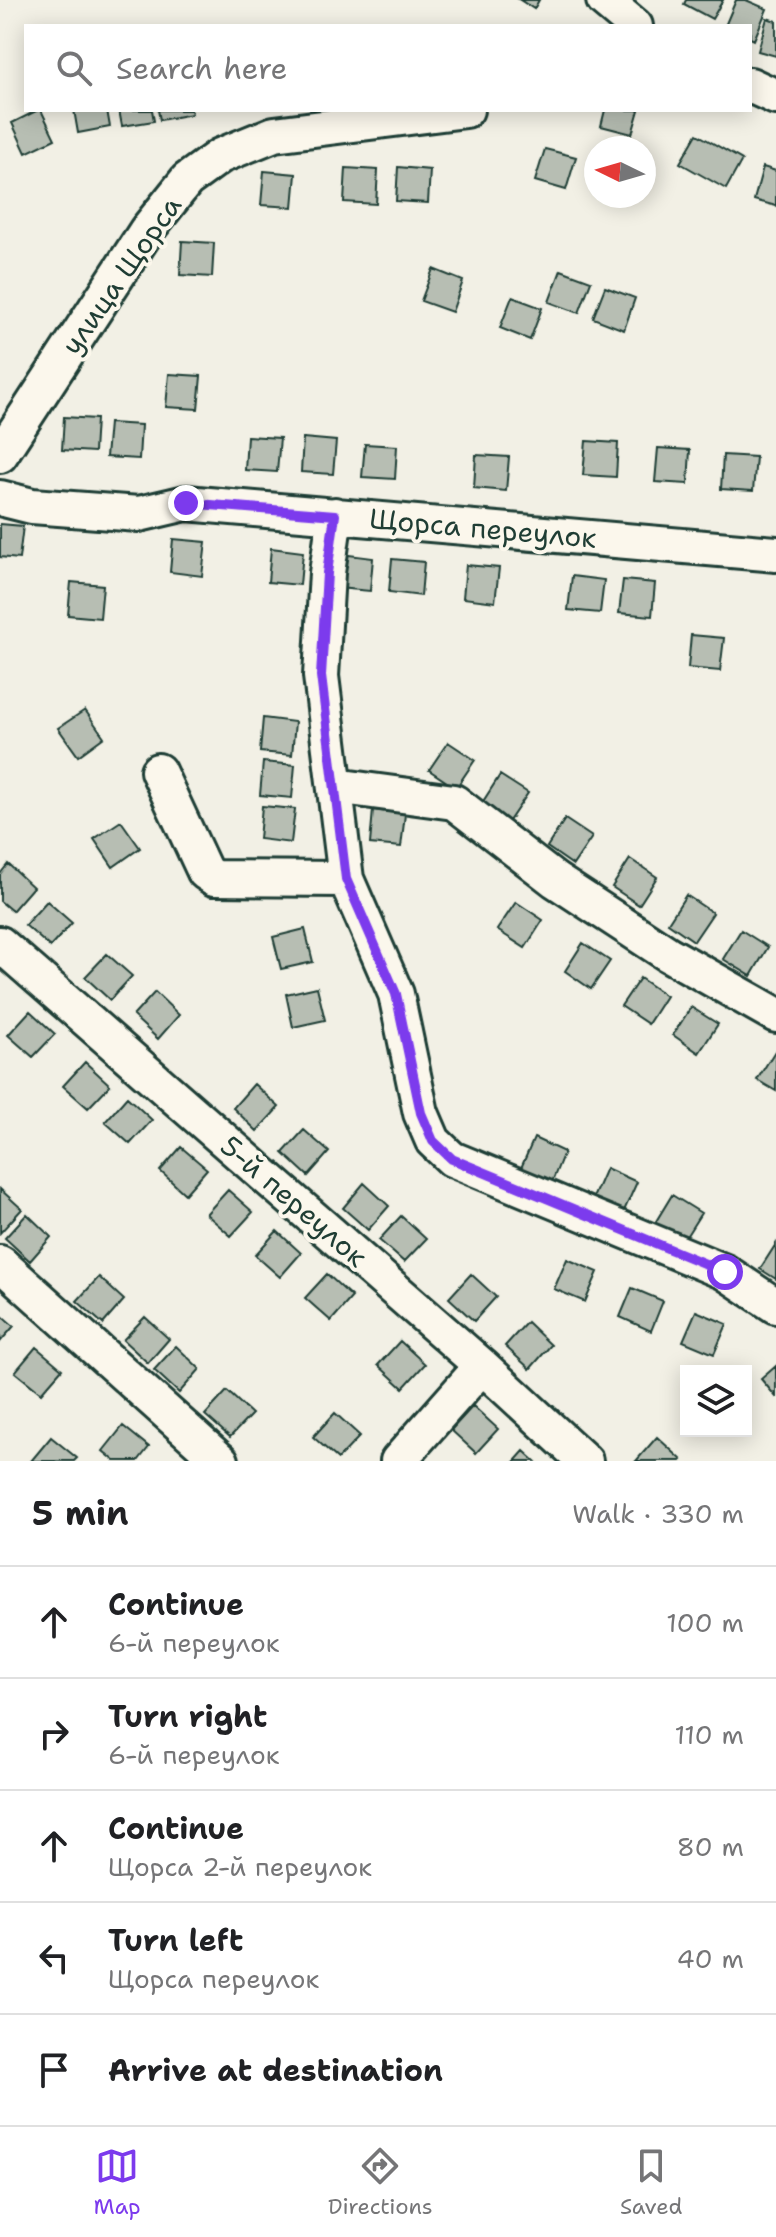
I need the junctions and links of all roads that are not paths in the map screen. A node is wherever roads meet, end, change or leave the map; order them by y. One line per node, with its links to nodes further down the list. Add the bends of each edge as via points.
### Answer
1 (604, 0): 2 (street)
2 (633, 24)
3 (752, 86): 4 (street)
4 (776, 97)
5 (450, 112): 6 (street, улица Щорса, via 274,134 220,156 187,180 147,230)
6 (0, 455)
7 (0, 498): 8 (street, Щорса переулок, via 32,506 139,514 186,503)
8 (335, 515): 9 (street, Щорса переулок); 11 (street, via 321,676)
9 (776, 554)
10 (158, 771): 12 (street, via 205,872 214,878)
11 (335, 786): 12 (street); 14 (street, via 454,802 555,880 668,954)
12 (346, 879): 16 (street, via 396,994 421,1113 433,1141 452,1159 725,1272)
13 (0, 944): 17 (street, 5-й переулок)
14 (776, 1015)
15 (0, 1263): 18 (street)
16 (776, 1306)
17 (482, 1366): 19 (street); 20 (street, 5-й переулок)
18 (221, 1461)
19 (398, 1461)
20 (585, 1461)

